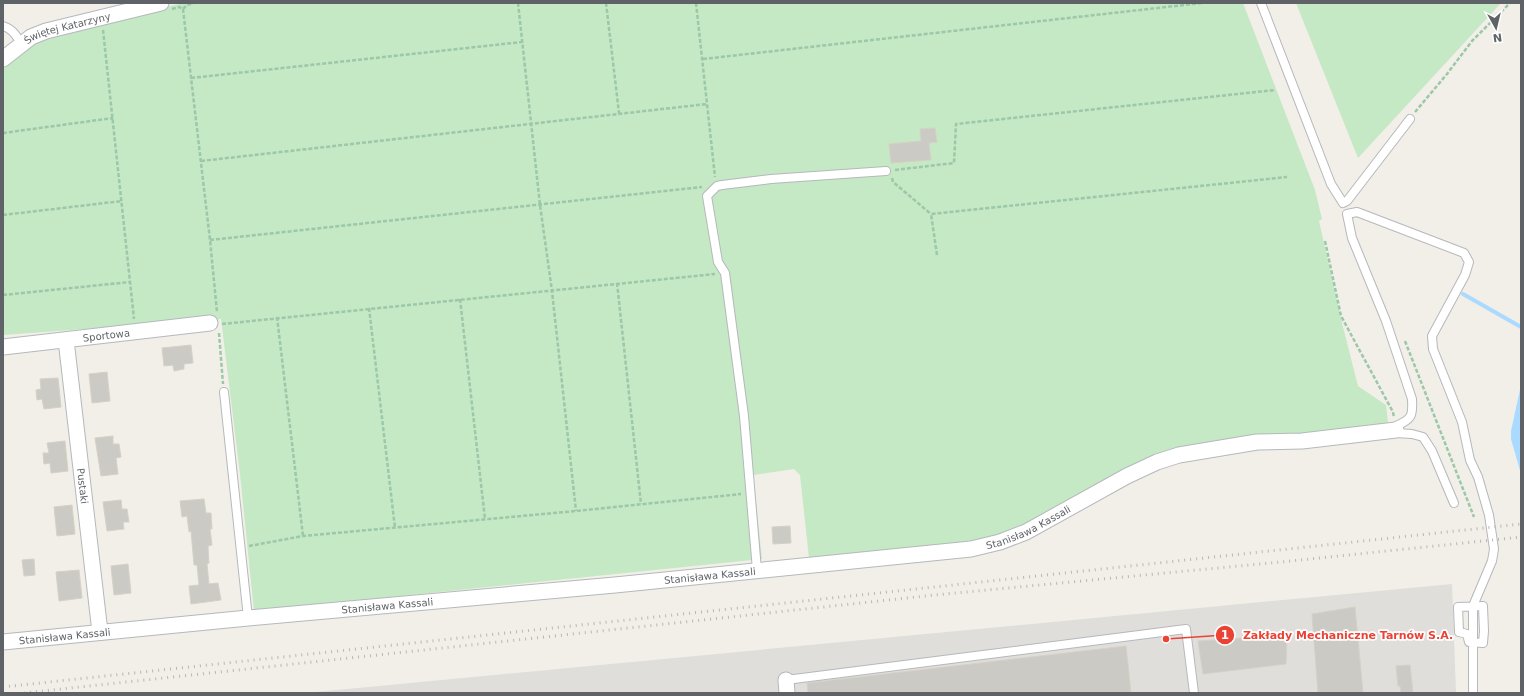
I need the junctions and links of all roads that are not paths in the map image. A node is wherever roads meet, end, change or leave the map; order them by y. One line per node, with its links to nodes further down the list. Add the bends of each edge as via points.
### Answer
1 (161, 3): 4 (street, Świętej Katarzyny, via 57,27)
2 (1261, 3): 8 (lane, via 1331,184 1343,203)
3 (3, 26): 4 (lane, via 13,32)
4 (22, 44): 5 (street, Świętej Katarzyny)
5 (3, 59)
6 (1410, 119): 8 (lane)
7 (888, 170): 16 (lane, via 716,182 707,196 718,262 725,273 744,416)
8 (1346, 198): 9 (lane)
9 (1353, 214): 14 (lane, via 1347,214 1352,238 1386,321 1412,399 1413,412 1408,421); 17 (lane, via 1357,212 1464,253 1469,262 1465,276 1432,336 1432,341 1462,422 1470,460 1478,477 1490,522 1494,549 1492,561)
10 (214, 324): 11 (street, Sportowa)
11 (66, 340): 12 (street, Sportowa); 19 (street, Pustaki)
12 (3, 347)
13 (224, 392): 18 (lane)
14 (1396, 428): 15 (lane, via 1396,433 1423,437 1432,451); 16 (street, Stanisława Kassali, via 1302,441 1257,442 1179,455 1127,476 1026,532 971,549)
15 (1454, 503)
16 (757, 570): 18 (street, Stanisława Kassali)
17 (1473, 606): 21 (lane); 21 (lane, via 1458,607 1459,632 1467,634 1469,642)
18 (248, 618): 19 (street, Stanisława Kassali)
19 (100, 632): 20 (street, Stanisława Kassali)
20 (3, 642)
21 (1473, 642): 24 (lane)
22 (786, 687): 23 (lane, via 1186,629)
23 (1194, 693)
24 (1473, 693)

